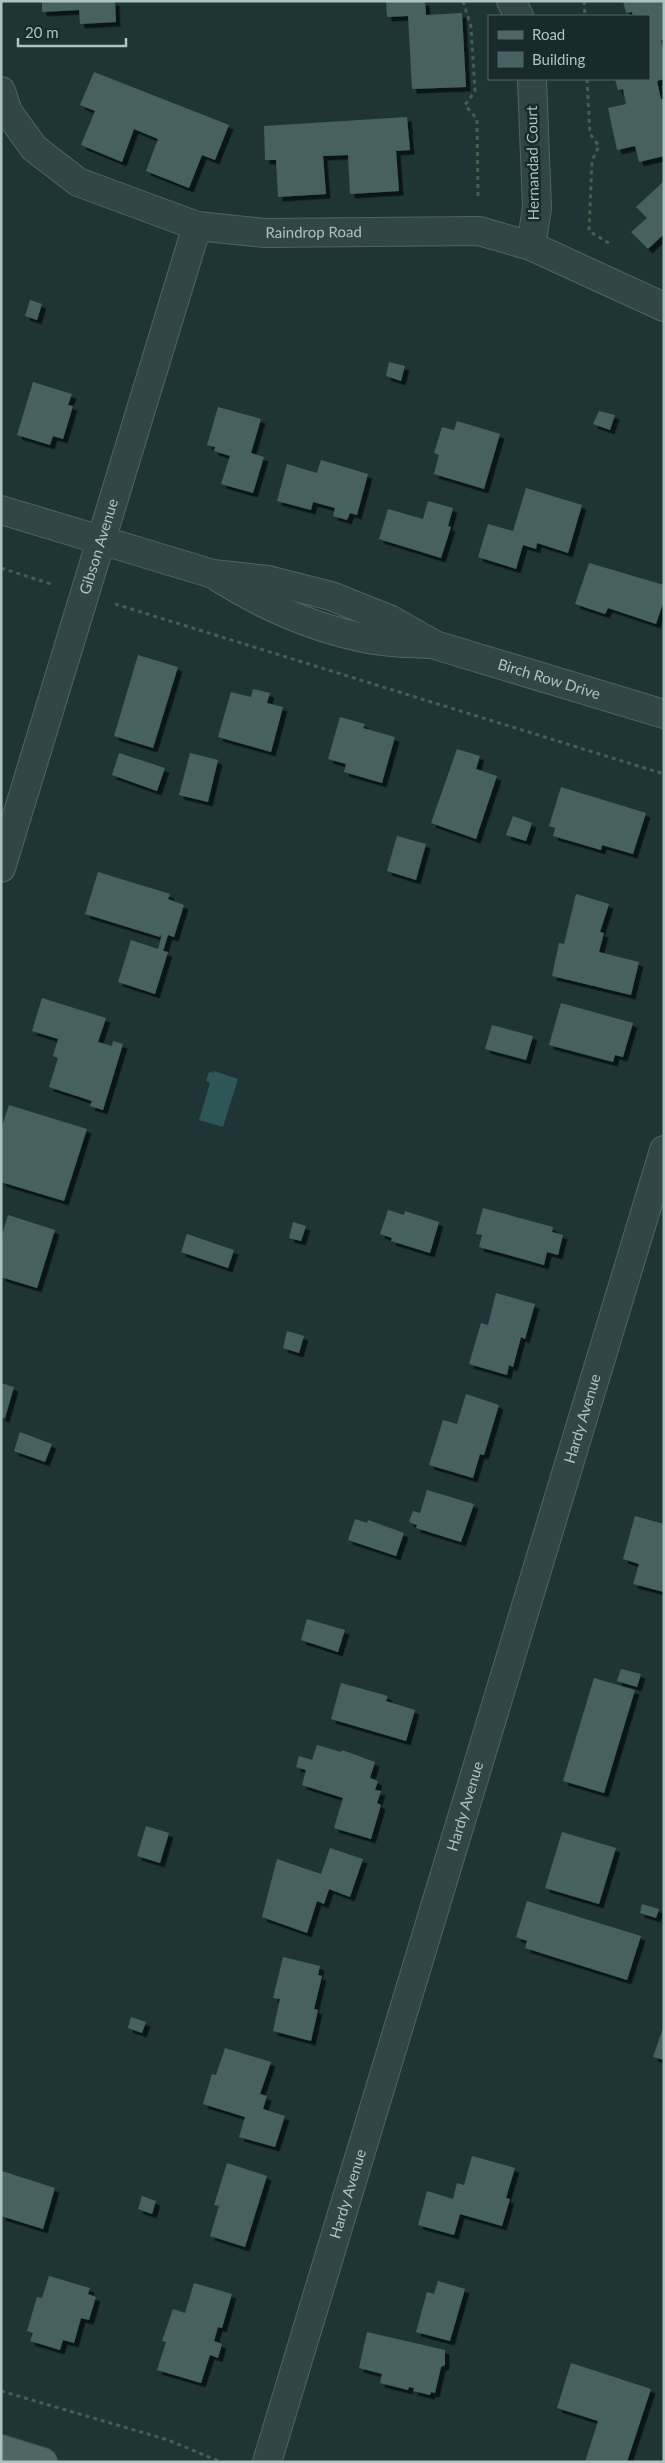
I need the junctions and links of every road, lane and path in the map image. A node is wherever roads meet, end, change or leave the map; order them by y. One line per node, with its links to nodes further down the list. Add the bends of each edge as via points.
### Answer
1 (463, 1): 10 (path, via 471,27 475,91 465,105 477,119)
2 (511, 1): 4 (street)
3 (584, 1): 5 (path)
4 (518, 15)
5 (585, 15)
6 (532, 80): 11 (street, Hernandad Court, via 537,208)
7 (587, 80): 12 (path, via 590,134 599,146 592,161 589,231)
8 (1, 91): 9 (street, Raindrop Road, via 8,112 34,148 78,182)
9 (197, 226): 10 (street, Raindrop Road, via 264,233); 15 (street, Gibson Avenue)
10 (479, 231): 11 (street, Raindrop Road)
11 (531, 246): 13 (street, Raindrop Road)
12 (614, 246)
13 (664, 307)
14 (1, 510): 15 (street, Birch Row Drive)
15 (101, 540): 17 (street, Gibson Avenue); 18 (street, Birch Row Drive, via 214,574 247,596 327,629 375,640 435,645)
16 (1, 568): 17 (path)
17 (85, 594): 19 (path); 20 (street, Gibson Avenue)
18 (664, 714)
19 (664, 774)
20 (1, 868)
21 (664, 1150): 26 (street, Hardy Avenue)
22 (1, 2392): 25 (path, via 168,2440)
23 (5, 2454): 24 (main road)
24 (43, 2462)
25 (221, 2462)
26 (267, 2462)

